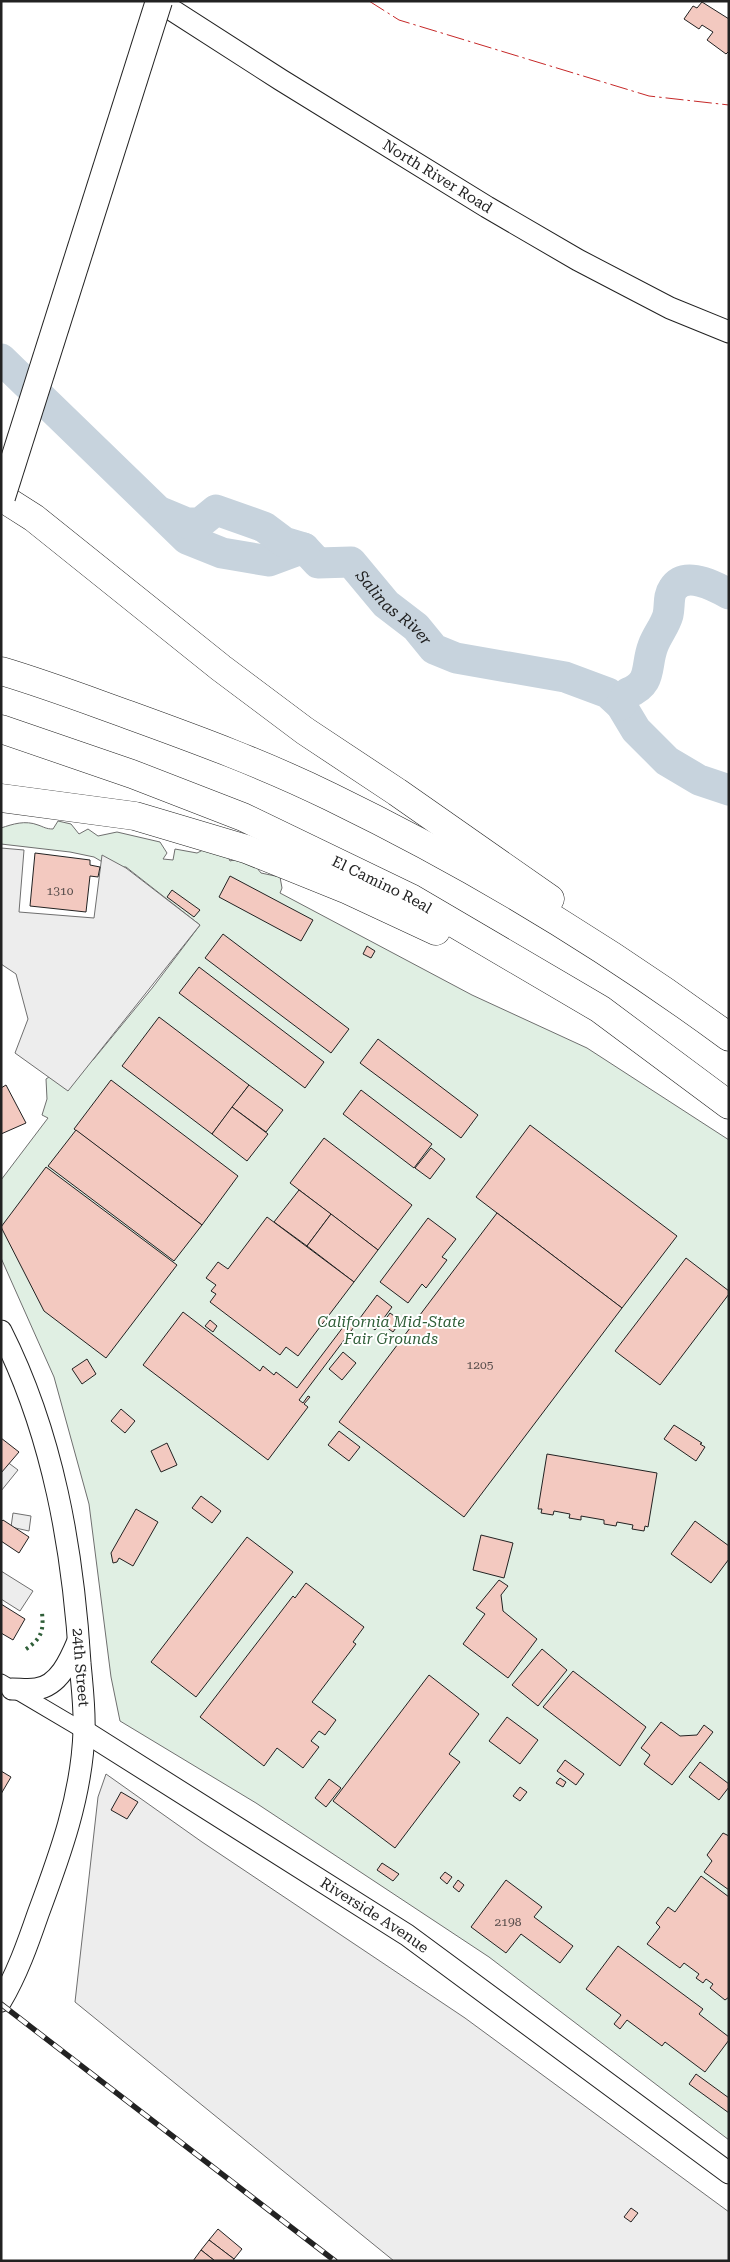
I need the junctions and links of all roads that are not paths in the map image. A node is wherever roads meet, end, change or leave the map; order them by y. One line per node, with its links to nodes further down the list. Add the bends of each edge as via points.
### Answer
1 (158, 1): 2 (main road, North River Road, via 338,116 570,255 670,308); 3 (highway, bridge)
2 (729, 332)
3 (2, 497): 7 (highway, via 34,518 305,732 551,899)
4 (1, 671): 7 (highway, via 220,749 330,796 437,852 576,932)
5 (11, 732): 8 (highway, El Camino Real, via 243,817 411,898)
6 (1, 798): 8 (highway, via 135,816 246,849 348,890)
7 (656, 984): 9 (highway)
8 (600, 1008): 10 (highway, El Camino Real)
9 (729, 1037)
10 (729, 1105)
11 (1, 1331): 12 (main road, 24th Street, via 33,1402 57,1489)
12 (79, 1639): 13 (main road, via 69,1663 56,1679 38,1689); 14 (main road, 24th Street)
13 (7, 1686): 14 (street, Riverside Avenue)
14 (84, 1731): 15 (main road, 24th Street, via 79,1780 68,1828 24,1954); 16 (main road, Riverside Avenue, via 407,1935)
15 (1, 2001)
16 (729, 2173)

